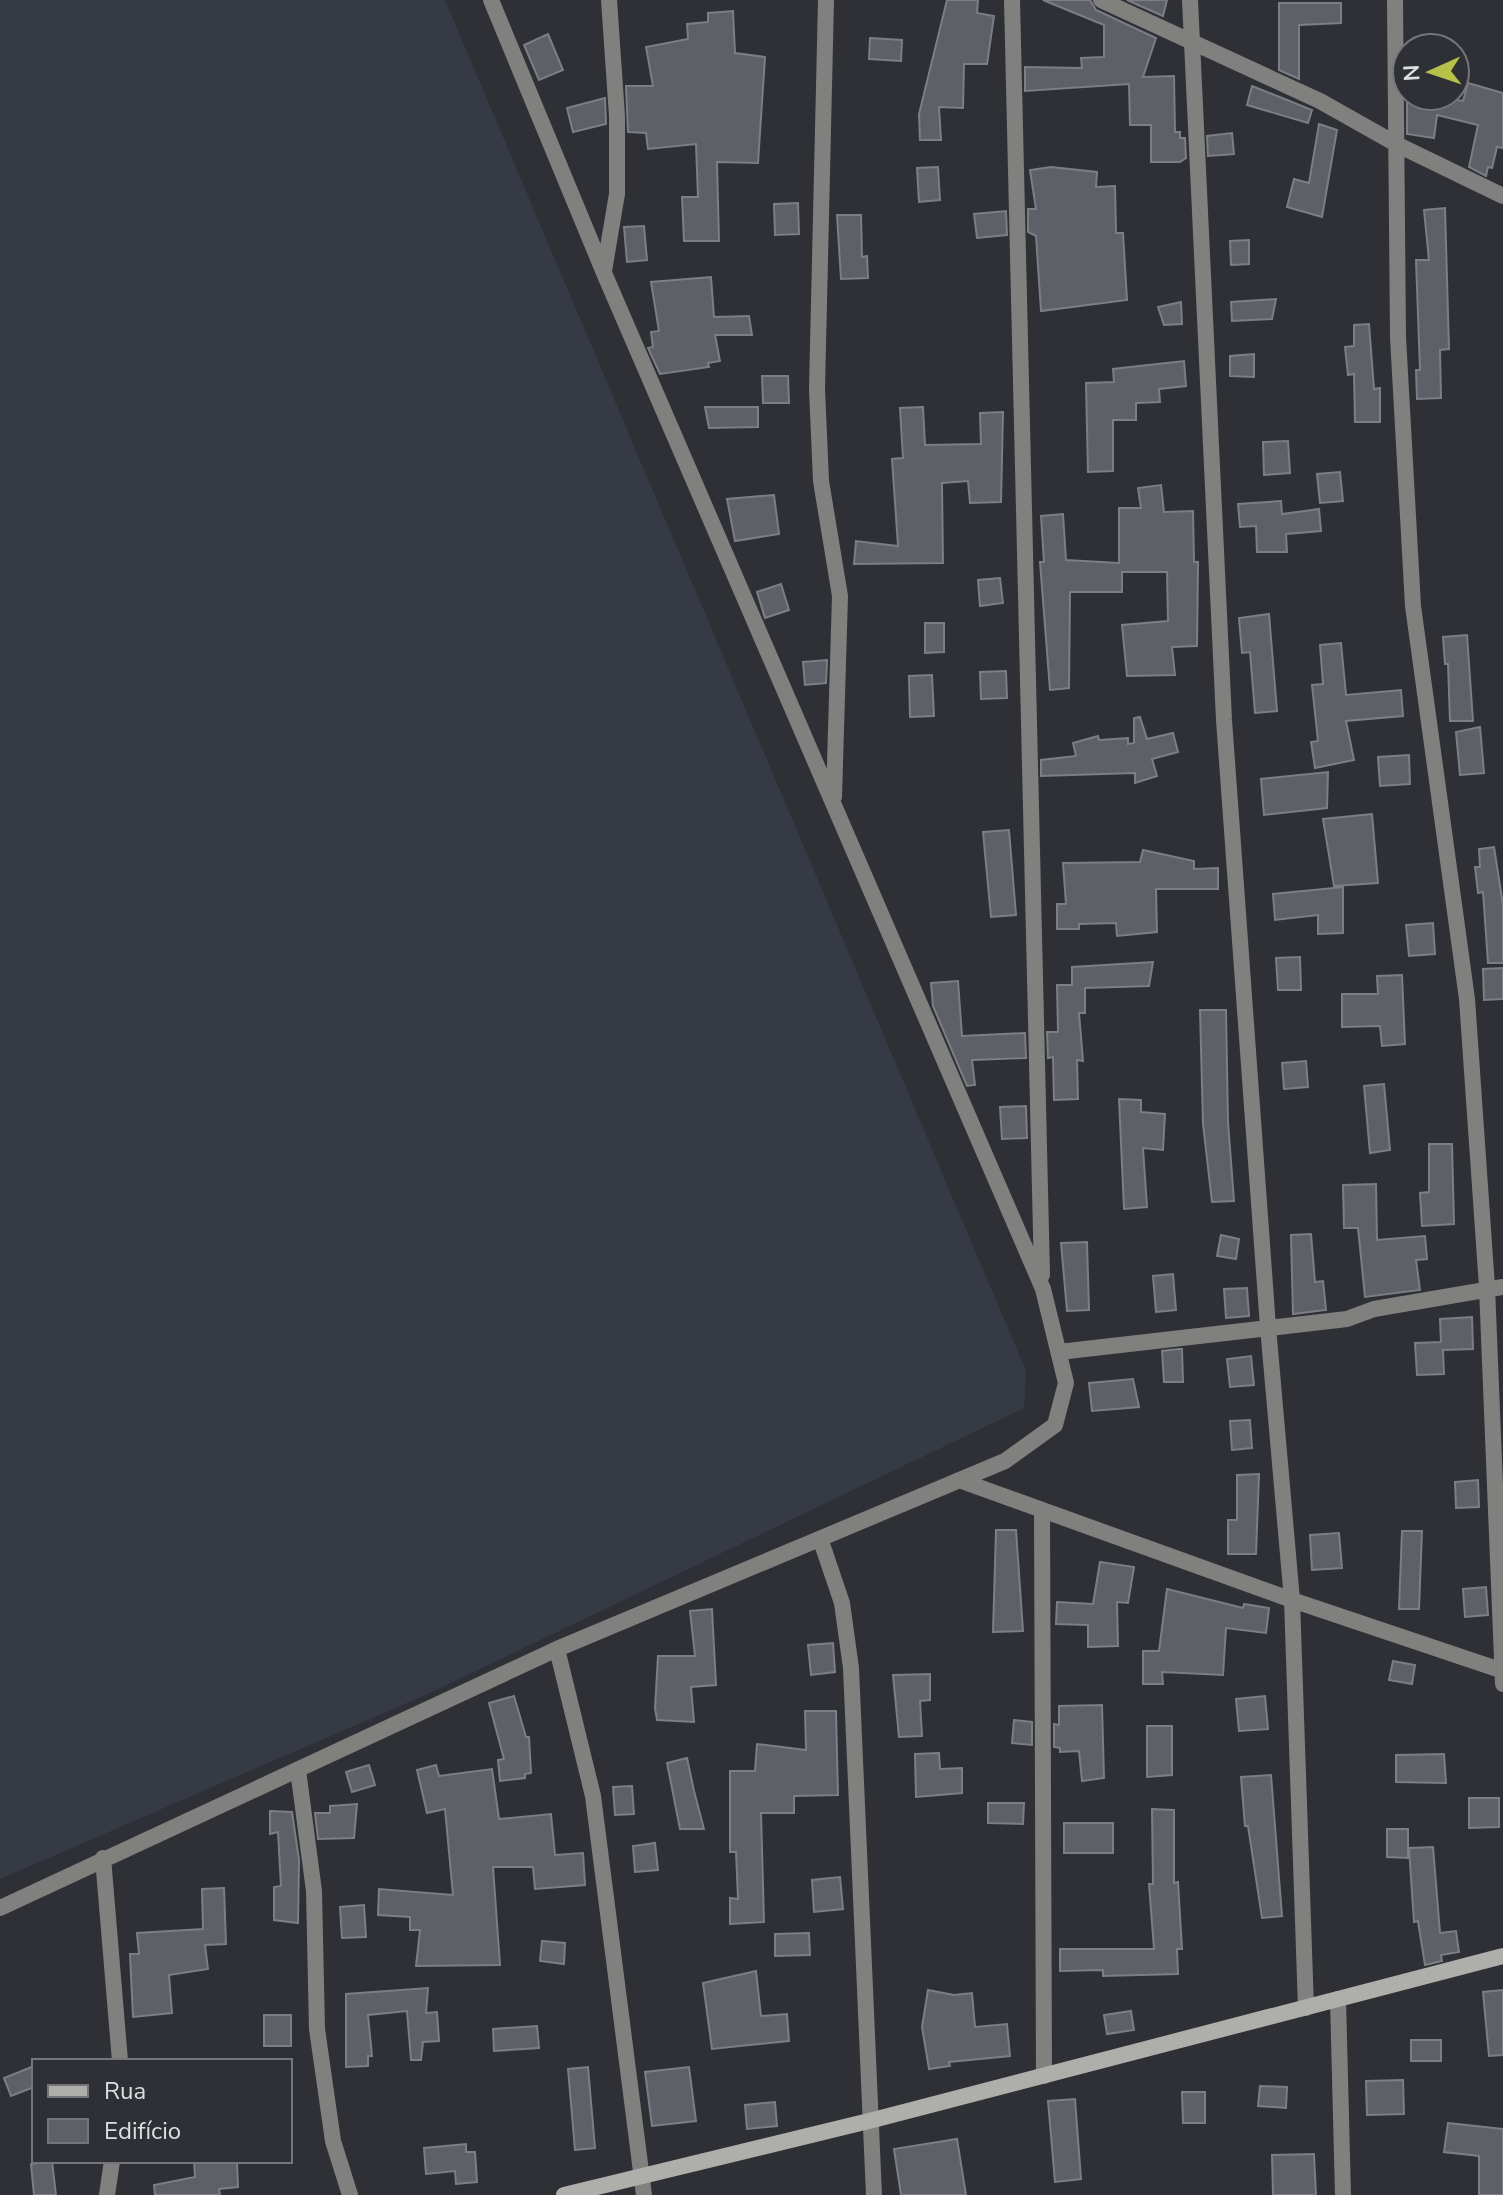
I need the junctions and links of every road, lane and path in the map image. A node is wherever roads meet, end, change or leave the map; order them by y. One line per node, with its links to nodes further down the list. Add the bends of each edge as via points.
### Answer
1 (491, 0): 11 (street)
2 (609, 0): 11 (street, via 617,194)
3 (826, 0): 12 (street, via 817,389 821,481 840,596)
4 (1012, 0): 14 (street)
5 (1101, 0): 8 (street)
6 (1190, 0): 8 (street)
7 (1395, 0): 9 (street)
8 (1189, 41): 9 (street, via 1320,101); 15 (street, via 1224,720)
9 (1398, 145): 10 (street); 13 (street, via 1398,337 1413,606 1467,999)
10 (1503, 196)
11 (604, 273): 12 (street)
12 (834, 803): 14 (street)
13 (1495, 1287): 15 (street, via 1374,1309 1347,1319); 22 (street)
14 (1043, 1289): 16 (street)
15 (1268, 1327): 16 (street); 20 (street)
16 (1059, 1352): 17 (street, via 1066,1383 1055,1425 1005,1461)
17 (959, 1480): 18 (street); 19 (street)
18 (1042, 1510): 20 (street); 30 (street)
19 (821, 1541): 21 (street); 31 (street, via 842,1603 851,1668)
20 (1292, 1600): 22 (street); 28 (street)
21 (557, 1649): 23 (street); 33 (street, via 593,1796)
22 (1502, 1675)
23 (298, 1770): 24 (street); 35 (street, via 314,1891 317,2029 333,2141)
24 (103, 1858): 25 (street); 29 (street)
25 (0, 1908)
26 (1503, 1956): 27 (street)
27 (1338, 1999): 28 (street); 39 (street)
28 (1306, 2008): 30 (street)
29 (120, 2059)
30 (1044, 2076): 31 (street)
31 (873, 2120): 33 (street); 38 (street)
32 (112, 2163): 34 (street)
33 (640, 2176): 36 (street); 37 (street)
34 (107, 2195)
35 (350, 2195)
36 (564, 2195)
37 (644, 2195)
38 (874, 2195)
39 (1343, 2195)

